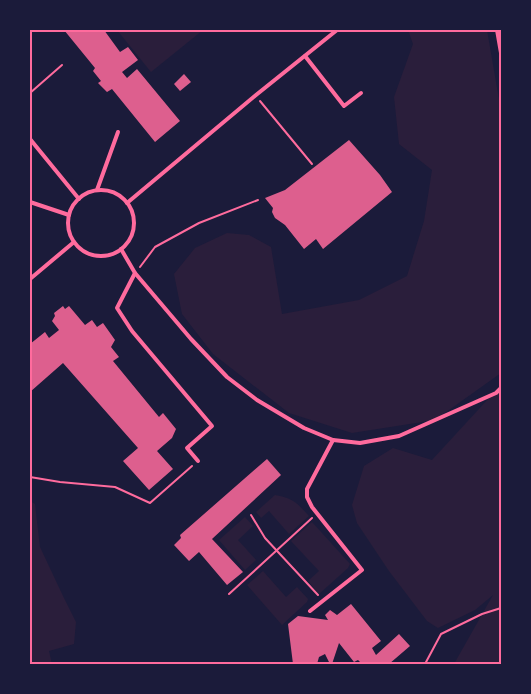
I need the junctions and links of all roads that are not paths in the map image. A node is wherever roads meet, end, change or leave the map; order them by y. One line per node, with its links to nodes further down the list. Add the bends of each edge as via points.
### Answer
1 (337, 30): 4 (lane)
2 (497, 30): 3 (lane)
3 (501, 53)
4 (305, 56): 5 (lane, via 344,106); 11 (lane)
5 (361, 93)
6 (118, 132): 8 (lane)
7 (30, 139): 9 (lane)
8 (97, 190): 9 (lane); 11 (lane, via 116,194)
9 (79, 199): 12 (lane)
10 (30, 202): 12 (lane)
11 (127, 203): 14 (lane, via 134,220 133,231)
12 (69, 215): 13 (lane, via 68,224)
13 (74, 242): 14 (lane, via 81,250 101,256); 16 (lane)
14 (121, 250): 15 (lane)
15 (135, 273): 18 (lane, via 227,377 256,400 304,428); 19 (lane, via 117,308 132,331 212,426 186,448)
16 (30, 279)
17 (501, 388): 18 (lane, via 400,436 360,443)
18 (333, 440): 20 (lane, via 307,489 307,497 362,570)
19 (198, 461)
20 (310, 611)

